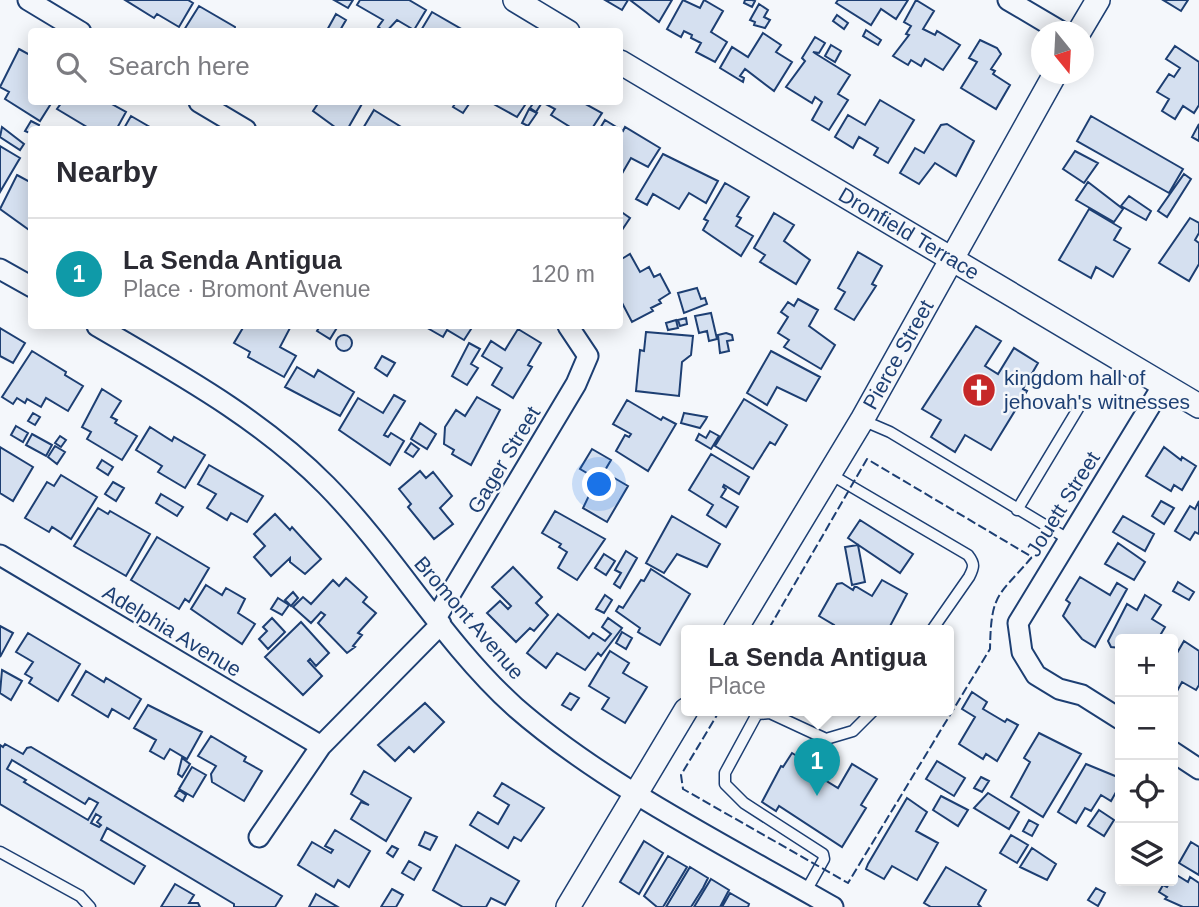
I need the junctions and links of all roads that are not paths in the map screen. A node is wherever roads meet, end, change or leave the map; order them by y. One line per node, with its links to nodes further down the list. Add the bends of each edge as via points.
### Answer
1 (28, 0): 7 (street)
2 (515, 0): 8 (street)
3 (1008, 0): 5 (street)
4 (1098, 0): 6 (street)
5 (1043, 21)
6 (1086, 21)
7 (74, 28)
8 (561, 28)
9 (623, 64): 13 (street, Dronfield Terrace)
10 (1049, 84): 13 (street, Pierce Street)
11 (204, 105): 12 (street)
12 (239, 126)
13 (951, 257): 18 (street, Dronfield Terrace); 21 (street, Pierce Street)
14 (0, 269): 15 (street)
15 (28, 285)
16 (102, 329): 26 (street, Bromont Avenue, via 212,394 282,446 326,485)
17 (570, 329): 26 (street, Gager Street, via 589,356)
18 (1163, 385): 19 (street, Dronfield Terrace); 24 (street, Jouett Street)
19 (1199, 406)
20 (1079, 407): 23 (lane)
21 (862, 420): 22 (street, Pierce Street); 23 (lane, via 890,432)
22 (830, 474): 27 (street, Pierce Street); 28 (lane, via 972,561 969,577)
23 (1017, 510): 24 (lane)
24 (1068, 540): 33 (street, Jouett Street, via 1018,623 1021,652 1036,675)
25 (0, 555): 34 (street, Adelphia Avenue)
26 (438, 621): 34 (street, Gager Street); 37 (street, Bromont Avenue, via 515,706)
27 (738, 625)
28 (935, 625)
29 (682, 716): 37 (street)
30 (756, 716): 40 (lane, via 725,773 725,784 744,803 823,854)
31 (776, 716): 32 (lane, via 826,739 853,732)
32 (868, 716)
33 (1115, 716)
34 (321, 746): 38 (street, Gager Street)
35 (1178, 755): 36 (street)
36 (1199, 769)
37 (636, 792): 40 (street, Bromont Avenue); 42 (street)
38 (259, 836)
39 (0, 852): 41 (lane, via 80,896)
40 (806, 891): 43 (street, Bromont Avenue)
41 (90, 907)
42 (568, 907)
43 (833, 907)

